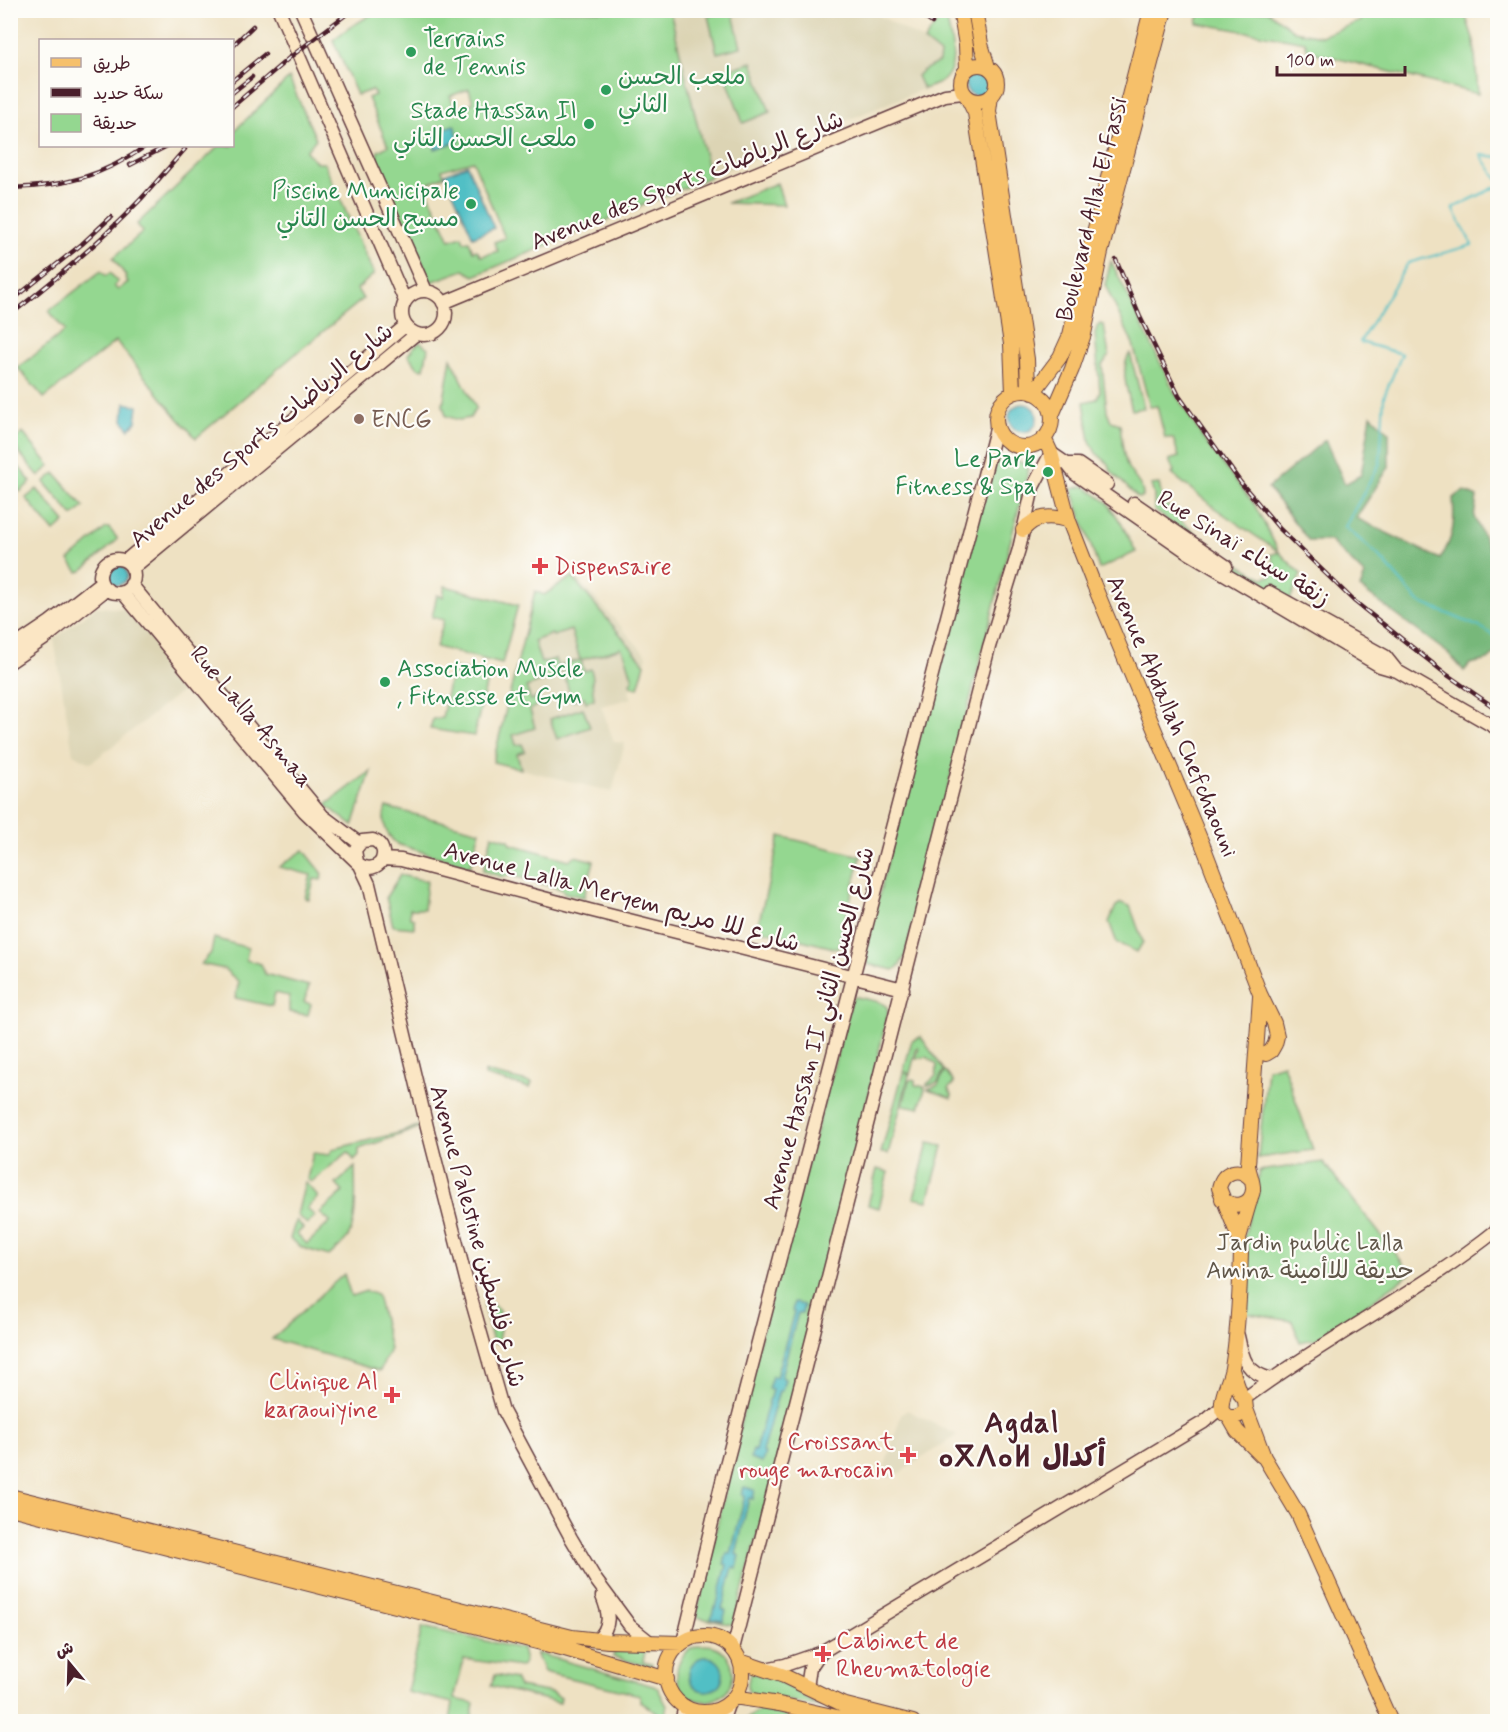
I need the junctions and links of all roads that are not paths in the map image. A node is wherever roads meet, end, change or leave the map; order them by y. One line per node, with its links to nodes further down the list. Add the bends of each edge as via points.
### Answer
1 (279, 10): 12 (street)
2 (301, 10): 11 (street)
3 (960, 10): 8 (main road)
4 (975, 10): 7 (main road)
5 (1151, 10): 16 (main road, Boulevard Allal El Fassi, via 1070,335 1059,357)
6 (1165, 10): 18 (main road, Boulevard Allal El Fassi, via 1101,252 1084,334)
7 (987, 67): 8 (main road); 10 (main road, via 996,78)
8 (967, 69): 9 (main road)
9 (963, 91): 10 (main road, via 979,101); 13 (street, Avenue des Sports شارع الرياضات); 17 (main road, via 975,113 1011,344)
10 (991, 96): 16 (main road, via 989,111)
11 (426, 291): 12 (street); 13 (street, via 436,294)
12 (405, 301): 14 (street)
13 (443, 303): 15 (street, via 446,317 440,328 428,335)
14 (405, 326): 15 (street); 25 (street, Avenue des Sports شارع الرياضات)
15 (416, 334): 25 (street, Avenue des Sports شارع الرياضات)
16 (1030, 392): 17 (main road); 18 (main road, via 1045,401)
17 (1013, 393): 19 (main road, via 1000,405)
18 (1052, 415): 20 (main road)
19 (997, 425): 21 (main road, via 1009,442); 35 (street, Avenue Hassan II شارع الحسن الثاني)
20 (1044, 438): 21 (main road); 22 (main road, Avenue Abdallah Chefchaouni)
21 (1029, 446): 22 (main road)
22 (1051, 453): 23 (main road, Avenue Abdallah Chefchaouni); 24 (street, via 1033,487); 30 (street, Rue Sinaï زنقة سيناء, via 1189,553 1380,666 1397,671)
23 (1069, 521): 24 (main road, via 1043,517); 37 (main road, Avenue Abdallah Chefchaouni, via 1204,848 1260,994)
24 (1023, 530): 36 (street, via 989,647)
25 (129, 565): 26 (street, via 118,559 107,562 100,572); 27 (street, via 133,574)
26 (104, 585): 27 (street, via 114,592); 28 (street); 29 (street, via 44,639)
27 (127, 588): 31 (street, Rue Lalla Asmaa, via 323,816); 33 (street, Rue Lalla Asmaa, via 304,811)
28 (10, 649)
29 (10, 662)
30 (1497, 729)
31 (359, 843): 32 (street, via 373,840); 33 (street, via 355,850)
32 (380, 858): 33 (street, via 368,868); 34 (street); 35 (street, Avenue Lalla Meryem شارع للا مريم, via 401,860)
33 (358, 863): 34 (street, Avenue Palestine شارع فلسطين)
34 (369, 884): 52 (street, Avenue Palestine شارع فلسطين, via 496,1392 520,1445)
35 (853, 977): 36 (street, Avenue Lalla Meryem شارع للا مريم); 55 (street, Avenue Hassan II شارع الحسن الثاني)
36 (903, 989): 57 (street, via 815,1324)
37 (1264, 1017): 38 (main road); 38 (main road, via 1274,1023 1277,1035 1274,1048)
38 (1261, 1049): 39 (main road)
39 (1246, 1172): 40 (main road, via 1254,1188); 41 (main road, via 1232,1172 1221,1179)
40 (1252, 1196): 41 (main road, via 1238,1206); 43 (main road)
41 (1222, 1199): 43 (main road)
42 (1497, 1229): 46 (street, via 1411,1292)
43 (1239, 1238): 44 (main road)
44 (1236, 1324): 45 (main road); 46 (street, via 1245,1362 1250,1369)
45 (1232, 1370): 47 (main road); 48 (main road)
46 (1271, 1379): 47 (street)
47 (1244, 1401): 48 (main road, via 1232,1393); 48 (main road, via 1239,1417); 49 (main road)
48 (1225, 1409): 49 (main road, via 1238,1431); 56 (street)
49 (1264, 1457): 67 (main road, via 1298,1514)
50 (10, 1496): 53 (main road, via 493,1618)
51 (10, 1508): 59 (main road, via 565,1648)
52 (597, 1580): 53 (street, Avenue Palestine شارع فلسطين, via 609,1622); 54 (street, Avenue Palestine شارع فلسطين, via 630,1626)
53 (597, 1640): 54 (main road)
54 (650, 1642): 55 (main road)
55 (683, 1643): 57 (main road, via 710,1636 723,1640); 59 (main road, via 669,1662)
56 (820, 1653): 58 (street); 60 (street, via 810,1668)
57 (737, 1655): 58 (main road); 61 (main road, via 742,1680)
58 (765, 1669): 60 (main road)
59 (667, 1679): 62 (main road, via 673,1694)
60 (807, 1688): 66 (main road, via 842,1704)
61 (731, 1700): 62 (main road, via 707,1711); 64 (street); 65 (main road, via 779,1704)
62 (685, 1706): 63 (street)
63 (681, 1722)
64 (722, 1722)
65 (859, 1722)
66 (914, 1722)
67 (1391, 1722)

